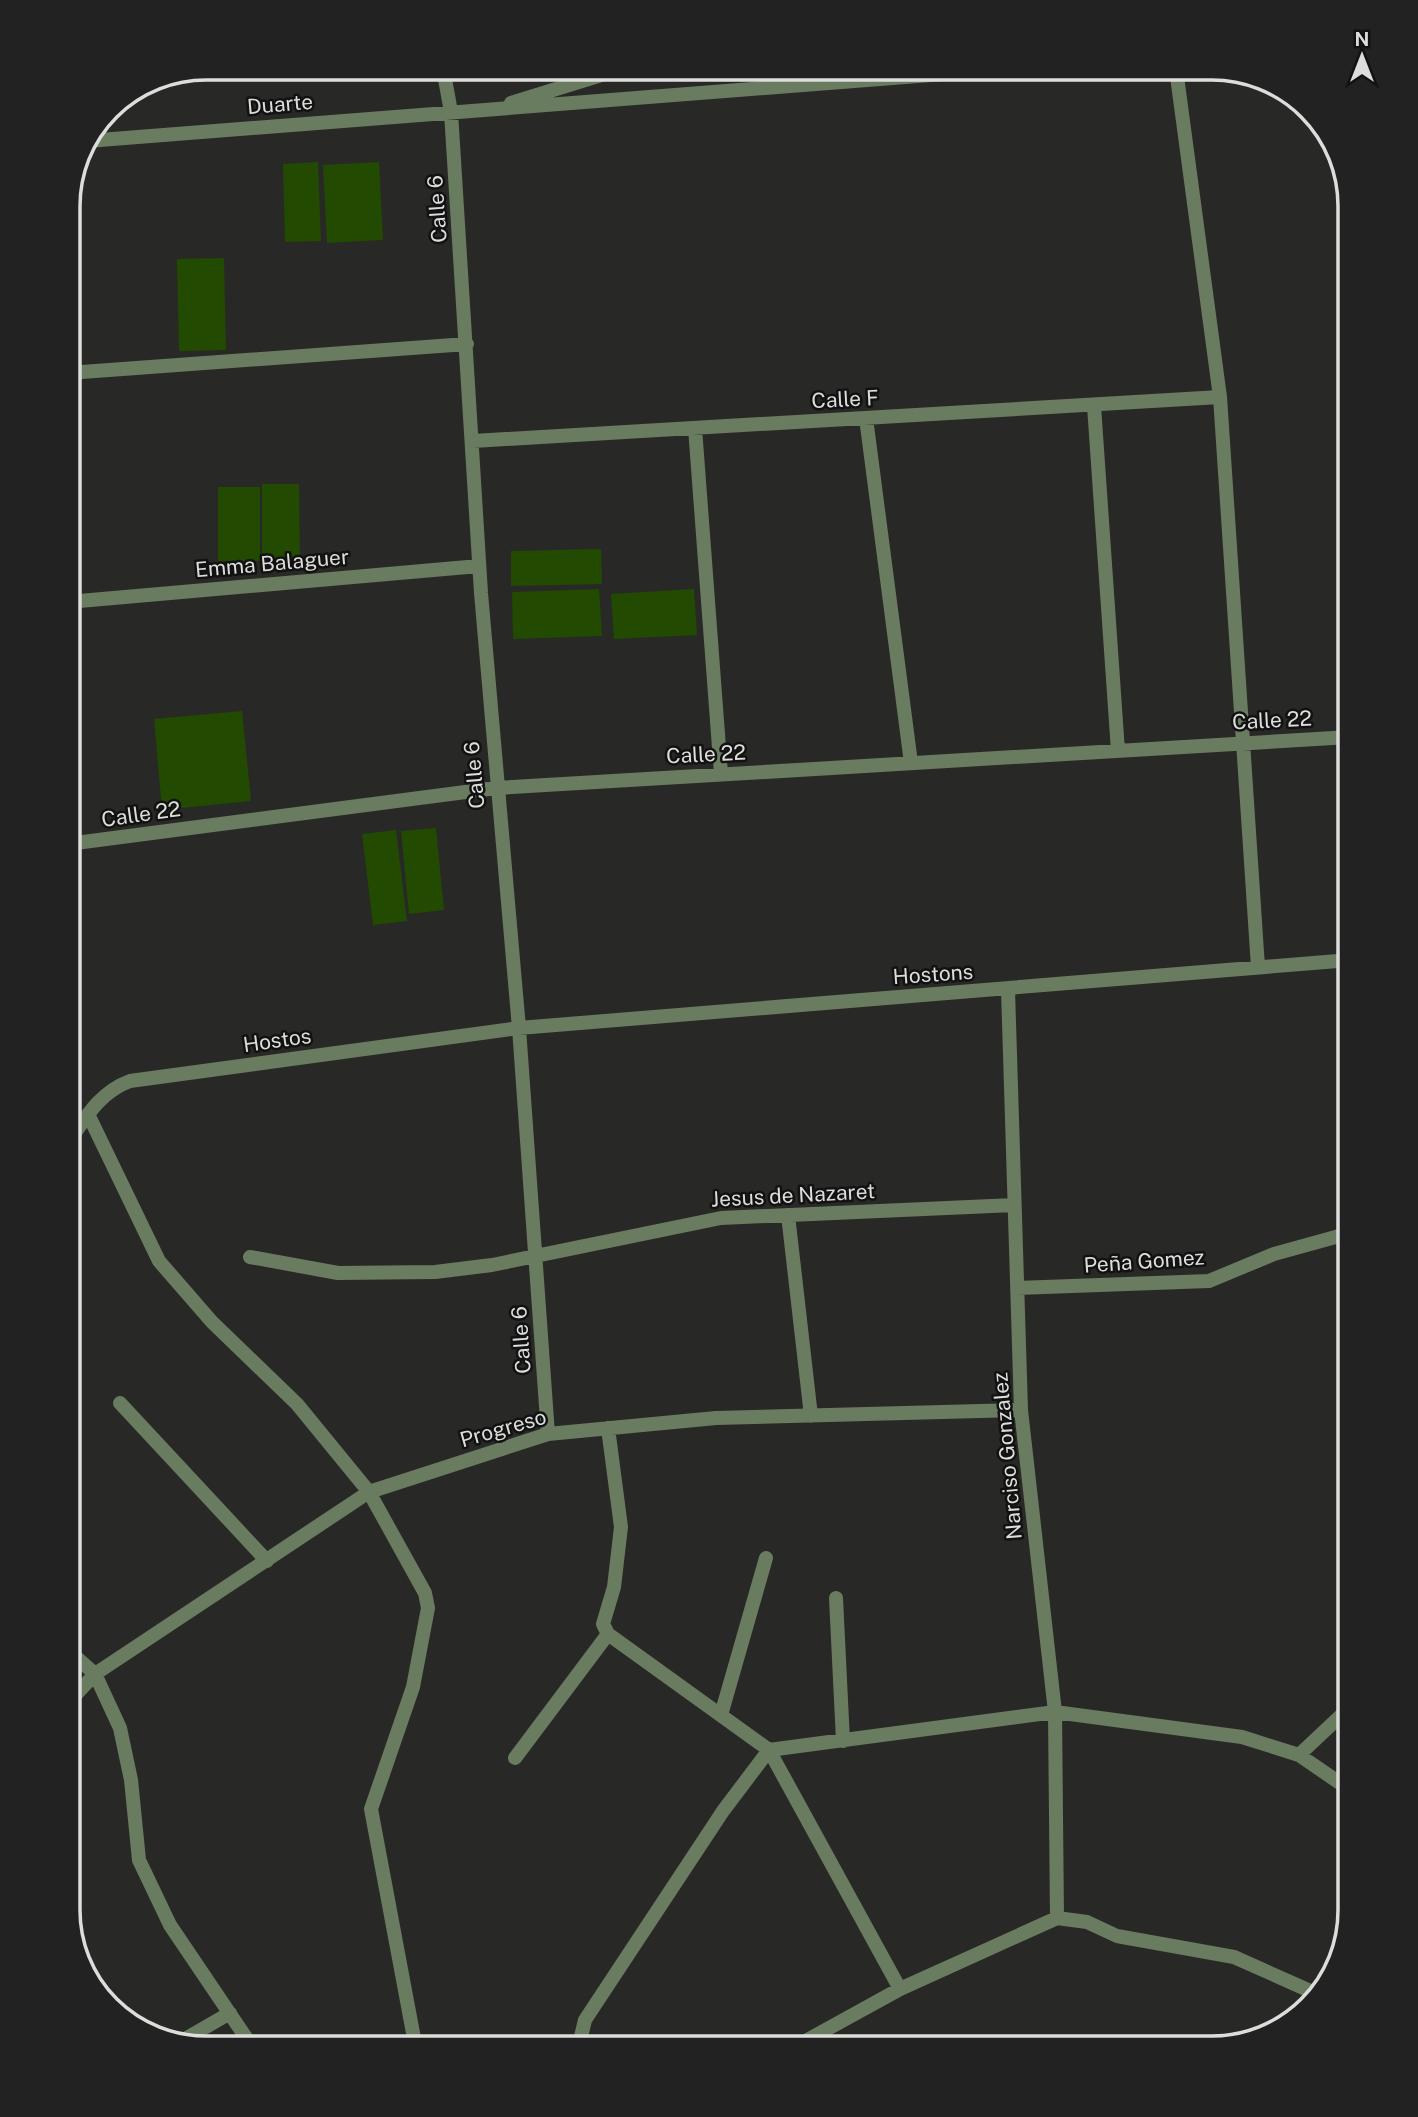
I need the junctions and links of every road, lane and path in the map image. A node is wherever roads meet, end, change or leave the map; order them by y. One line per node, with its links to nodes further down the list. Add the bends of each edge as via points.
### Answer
1 (445, 80): 6 (street, Calle 6)
2 (584, 80): 5 (street)
3 (864, 81): 5 (street, Duarte)
4 (1178, 81): 10 (street)
5 (486, 111): 6 (street, Duarte)
6 (451, 112): 7 (street, Duarte); 8 (street, Calle 6)
7 (100, 140)
8 (467, 344): 9 (street); 14 (street, Calle 6)
9 (81, 372)
10 (1220, 397): 11 (street, Calle F); 18 (street)
11 (1094, 406): 12 (street, Calle F); 19 (street)
12 (866, 418): 13 (street, Calle F); 20 (street)
13 (695, 428): 14 (street, Calle F); 21 (street)
14 (473, 441): 15 (street, Calle 6)
15 (479, 566): 16 (street, Emma Balaguer); 22 (street, Calle 6)
16 (81, 601)
17 (1338, 738): 18 (street, Calle 22)
18 (1241, 743): 19 (street, Calle 22); 25 (street)
19 (1118, 751): 20 (street, Calle 22)
20 (911, 763): 21 (street, Calle 22)
21 (721, 774): 22 (street, Calle 22)
22 (496, 788): 23 (street, Calle 22); 27 (street, Calle 6)
23 (81, 842)
24 (1338, 961): 25 (street, Hostons)
25 (1258, 967): 26 (street, Hostons)
26 (1007, 990): 27 (street, Hostons); 30 (street, Narciso Gonzalez)
27 (519, 1028): 28 (street, Hostos, via 130,1081 113,1087); 33 (street, Calle 6)
28 (88, 1114): 29 (street, Hostos); 41 (street, via 159,1261 212,1322 297,1404)
29 (80, 1125)
30 (1014, 1205): 31 (street, Jesus de Nazaret); 35 (street, Narciso Gonzalez)
31 (788, 1215): 33 (street, Jesus de Nazaret, via 721,1218); 38 (street)
32 (1338, 1236): 35 (street, Peña Gomez, via 1274,1254 1209,1281)
33 (537, 1256): 34 (street, Jesus de Nazaret, via 383,1275 338,1273); 40 (street, Calle 6)
34 (250, 1257)
35 (1017, 1288): 37 (street, Narciso Gonzalez)
36 (120, 1403): 43 (street)
37 (1021, 1410): 38 (street, Progreso); 49 (street, Narciso Gonzalez)
38 (811, 1416): 39 (street, Progreso, via 716,1418)
39 (608, 1429): 40 (street, Progreso); 45 (street, via 621,1527 614,1587 603,1624)
40 (548, 1434): 41 (street, Progreso)
41 (369, 1492): 43 (street, Progreso); 63 (street, via 425,1593 428,1608 413,1688 371,1809)
42 (766, 1558): 50 (street)
43 (267, 1561): 47 (street, Progreso)
44 (836, 1598): 52 (street)
45 (608, 1634): 50 (street); 55 (street)
46 (80, 1661): 47 (street)
47 (95, 1674): 48 (street, Progreso); 60 (street, via 120,1728 139,1860 170,1925)
48 (80, 1690)
49 (1055, 1712): 52 (street); 54 (street, via 1242,1737); 57 (street, Narciso Gonzalez)
50 (721, 1715): 53 (street)
51 (1338, 1719): 54 (street)
52 (843, 1741): 53 (street)
53 (769, 1750): 58 (street); 64 (street, via 723,1811 585,2020)
54 (1300, 1755): 56 (street)
55 (515, 1758)
56 (1338, 1782)
57 (1057, 1918): 58 (street); 59 (street, via 1087,1922 1117,1936 1234,1957)
58 (900, 1989): 65 (street)
59 (1309, 1990)
60 (230, 2014): 61 (street); 62 (street)
61 (192, 2035)
62 (244, 2036)
63 (414, 2036)
64 (581, 2036)
65 (815, 2036)

